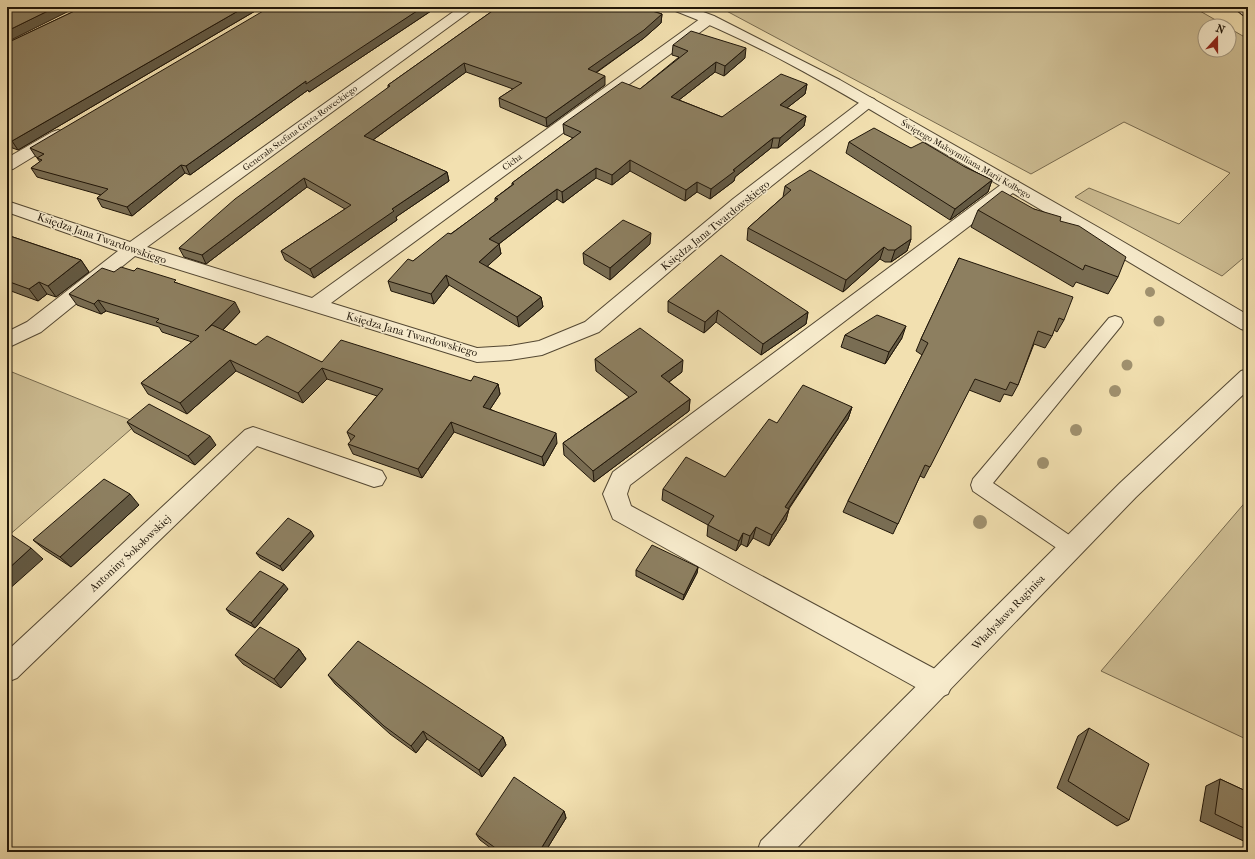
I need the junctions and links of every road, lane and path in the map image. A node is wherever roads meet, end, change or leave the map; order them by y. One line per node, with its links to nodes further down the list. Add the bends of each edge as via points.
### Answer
1 (469, 7): 11 (street, Generała Stefana Grota-Roweckiego)
2 (678, 7): 5 (street, Świętego Maksymiliana Marii Kolbego)
3 (1240, 7): 4 (street)
4 (1248, 12)
5 (709, 19): 6 (street, Świętego Maksymiliana Marii Kolbego); 12 (street, Cicha)
6 (869, 102): 9 (street, Świętego Maksymiliana Marii Kolbego); 12 (street, Księdza Jana Twardowskiego, via 739,203 592,327 542,348 477,355)
7 (69, 128): 8 (street)
8 (7, 165)
9 (1012, 185): 14 (street, Świętego Maksymiliana Marii Kolbego); 20 (street, via 621,479 615,494 621,512)
10 (7, 206): 11 (street, Księdza Jana Twardowskiego)
11 (132, 249): 12 (street, Księdza Jana Twardowskiego); 15 (street, Generała Stefana Grota-Roweckiego, via 34,327)
12 (314, 306)
13 (1115, 322): 18 (lane, via 980,485)
14 (1248, 324)
15 (7, 341)
16 (1248, 377): 18 (street, Władysława Raginisa)
17 (374, 478): 19 (street, Antoniny Sokołowskiej, via 253,436)
18 (1071, 547): 20 (street, Władysława Raginisa)
19 (7, 669)
20 (938, 685): 21 (street, Władysława Raginisa)
21 (772, 852)

